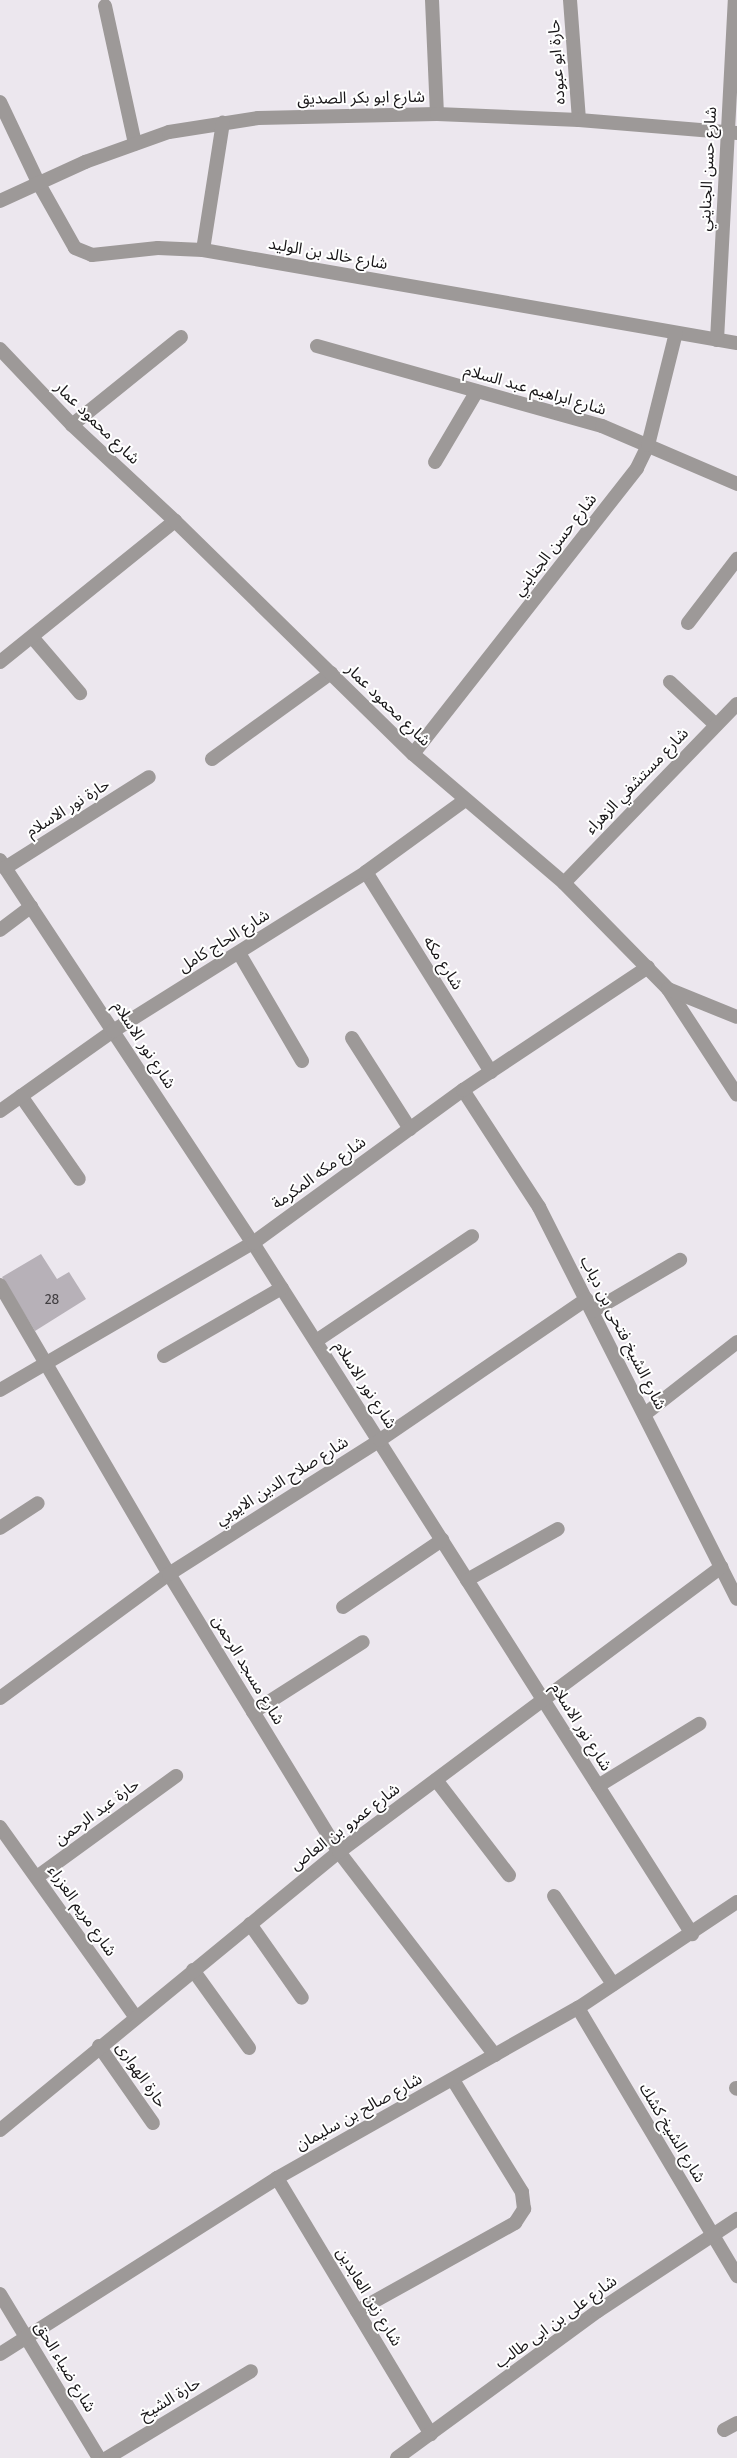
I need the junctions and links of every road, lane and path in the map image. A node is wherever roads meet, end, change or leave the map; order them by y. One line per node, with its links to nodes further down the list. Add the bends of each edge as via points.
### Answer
1 (432, 0): 6 (street)
2 (570, 0): 7 (street, حارة ابو عبوده)
3 (735, 0): 9 (street, شارع حسن الجنايني)
4 (105, 6): 10 (street)
5 (0, 102): 11 (street, شارع خالد بن الوليد)
6 (436, 114): 7 (street, شارع ابو بكر الصديق); 8 (street, شارع ابو بكر الصديق, via 258,118)
7 (579, 120): 9 (street, شارع ابو بكر الصديق)
8 (223, 123): 10 (street, شارع ابو بكر الصديق, via 169,132); 13 (street)
9 (732, 133): 16 (street, شارع حسن الجنايني)
10 (135, 144): 11 (street, شارع ابو بكر الصديق)
11 (39, 184): 12 (street, شارع ابو بكر الصديق); 13 (street, شارع خالد بن الوليد, via 75,248 92,255 158,248)
12 (0, 201)
13 (203, 250): 14 (street, شارع خالد بن الوليد)
14 (676, 333): 16 (street, شارع خالد بن الوليد); 22 (street, شارع حسن الجنايني)
15 (181, 337): 21 (street)
16 (717, 340): 17 (street, شارع خالد بن الوليد)
17 (737, 343)
18 (317, 346): 20 (street, شارع ابراهيم عبد السلام)
19 (0, 349): 21 (street, شارع محمود عمار)
20 (477, 391): 22 (street, شارع ابراهيم عبد السلام, via 602,426); 23 (street)
21 (72, 425): 25 (street, شارع محمود عمار)
22 (648, 445): 24 (street, شارع ابراهيم عبد السلام); 35 (street, شارع حسن الجنايني, via 620,491)
23 (435, 462)
24 (737, 484)
25 (176, 521): 28 (street); 30 (street, شارع محمود عمار)
26 (737, 560): 27 (street)
27 (688, 623)
28 (32, 636): 29 (street); 32 (street)
29 (0, 662)
30 (331, 673): 35 (street, شارع محمود عمار); 36 (street)
31 (670, 682): 34 (street)
32 (80, 693)
33 (737, 704): 34 (street, شارع مستشفي الزهراء)
34 (716, 725): 41 (street, شارع مستشفي الزهراء)
35 (414, 754): 38 (street, شارع محمود عمار)
36 (212, 759)
37 (149, 777): 39 (street, حارة نور الاسلام)
38 (465, 800): 40 (street, شارع الحاج كامل); 41 (street, شارع محمود عمار)
39 (3, 864): 42 (street, شارع نور الاسلام)
40 (366, 872): 44 (street, شارع الحاج كامل); 51 (street, شارع مكه)
41 (564, 883): 45 (street, شارع محمود عمار)
42 (31, 907): 43 (street); 48 (street, شارع نور الاسلام)
43 (0, 930)
44 (239, 952): 48 (street, شارع الحاج كامل); 50 (street)
45 (648, 967): 46 (street, شارع محمود عمار); 51 (street, شارع مكه المكرمة)
46 (668, 989): 47 (street); 54 (street, شارع محمود عمار)
47 (736, 1016)
48 (113, 1031): 53 (street, شارع الحاج كامل); 59 (street, شارع نور الاسلام)
49 (352, 1038): 56 (street)
50 (302, 1061)
51 (491, 1072): 52 (street, شارع مكه المكرمة)
52 (463, 1090): 56 (street, شارع مكه المكرمة); 63 (street, شارع الشيخ فتحى بن دياب, via 539,1207)
53 (21, 1096): 55 (street, شارع الحاج كامل); 57 (street)
54 (737, 1096)
55 (0, 1111)
56 (410, 1128): 59 (street, شارع مكه المكرمة)
57 (79, 1179)
58 (472, 1236): 64 (street)
59 (253, 1243): 62 (street, شارع نور الاسلام); 67 (street, شارع مكه المكرمة)
60 (680, 1260): 63 (street, شارع صلاح الدين الايوبي)
61 (0, 1285): 67 (street, شارع مسجد الرحمن)
62 (282, 1288): 64 (street, شارع نور الاسلام); 66 (street)
63 (590, 1305): 69 (street, شارع الشيخ فتحى بن دياب); 70 (street, شارع صلاح الدين الايوبي)
64 (316, 1341): 70 (street, شارع نور الاسلام)
65 (737, 1342): 69 (street)
66 (164, 1356)
67 (46, 1361): 68 (street, شارع مكه المكرمة); 76 (street, شارع مسجد الرحمن)
68 (0, 1390)
69 (644, 1414): 75 (street, شارع الشيخ فتحى بن دياب)
70 (380, 1440): 74 (street, شارع نور الاسلام); 76 (street, شارع صلاح الدين الايوبي)
71 (38, 1503): 72 (street)
72 (0, 1528)
73 (558, 1529): 77 (street)
74 (442, 1540): 77 (street, شارع نور الاسلام); 79 (street)
75 (722, 1568): 78 (street, شارع الشيخ فتحى بن دياب); 82 (street, شارع عمرو بن العاص)
76 (169, 1574): 81 (street, شارع صلاح الدين الايوبي); 83 (street, شارع مسجد الرحمن)
77 (467, 1580): 82 (street, شارع نور الاسلام)
78 (737, 1599)
79 (343, 1607)
80 (362, 1642): 83 (street)
81 (0, 1698)
82 (543, 1700): 86 (street, شارع عمرو بن العاص); 87 (street, شارع نور الاسلام)
83 (253, 1712): 89 (street, شارع مسجد الرحمن)
84 (699, 1724): 87 (street)
85 (176, 1776): 91 (street, حارة عبد الرحمن)
86 (436, 1780): 89 (street, شارع عمرو بن العاص); 90 (street)
87 (598, 1786): 95 (street, شارع نور الاسلام)
88 (0, 1826): 91 (street, شارع مريم العزراء)
89 (339, 1852): 94 (street, شارع عمرو بن العاص); 103 (street, شارع مسجد الرحمن)
90 (509, 1875)
91 (37, 1877): 100 (street, شارع مريم العزراء)
92 (554, 1896): 97 (street)
93 (737, 1902): 95 (street, شارع صالح بن سليمان)
94 (250, 1924): 96 (street, شارع عمرو بن العاص); 98 (street)
95 (692, 1934): 97 (street, شارع صالح بن سليمان)
96 (193, 1970): 100 (street, شارع عمرو بن العاص); 102 (street)
97 (613, 1984): 99 (street, شارع صالح بن سليمان)
98 (302, 1998)
99 (578, 2008): 103 (street, شارع صالح بن سليمان); 109 (street, شارع الشيخ كشك)
100 (135, 2016): 101 (street, شارع عمرو بن العاص)
101 (100, 2046): 105 (street, حارة الهوارى); 106 (street, شارع عمرو بن العاص)
102 (249, 2048)
103 (495, 2055): 104 (street, شارع صالح بن سليمان)
104 (454, 2080): 107 (street, شارع صالح بن سليمان); 112 (street, via 522,2192 524,2208 515,2223)
105 (153, 2123)
106 (0, 2130)
107 (277, 2178): 112 (street, شارع زين العابدين); 113 (street, شارع صالح بن سليمان)
108 (737, 2218): 109 (street, شارع على بن ابى طالب)
109 (713, 2236): 110 (street, شارع الشيخ كشك); 118 (street, شارع على بن ابى طالب, via 598,2311)
110 (737, 2276)
111 (0, 2294): 113 (street, شارع ضياء الحق)
112 (357, 2311): 118 (street, شارع زين العابدين)
113 (26, 2336): 114 (street, شارع صالح بن سليمان); 119 (street, شارع ضياء الحق)
114 (0, 2354)
115 (250, 2371): 120 (street, حارة الشيخ)
116 (737, 2423): 117 (street)
117 (724, 2430)
118 (432, 2434): 121 (street, شارع على بن ابى طالب)
119 (99, 2458)
120 (107, 2458)
121 (397, 2458)

